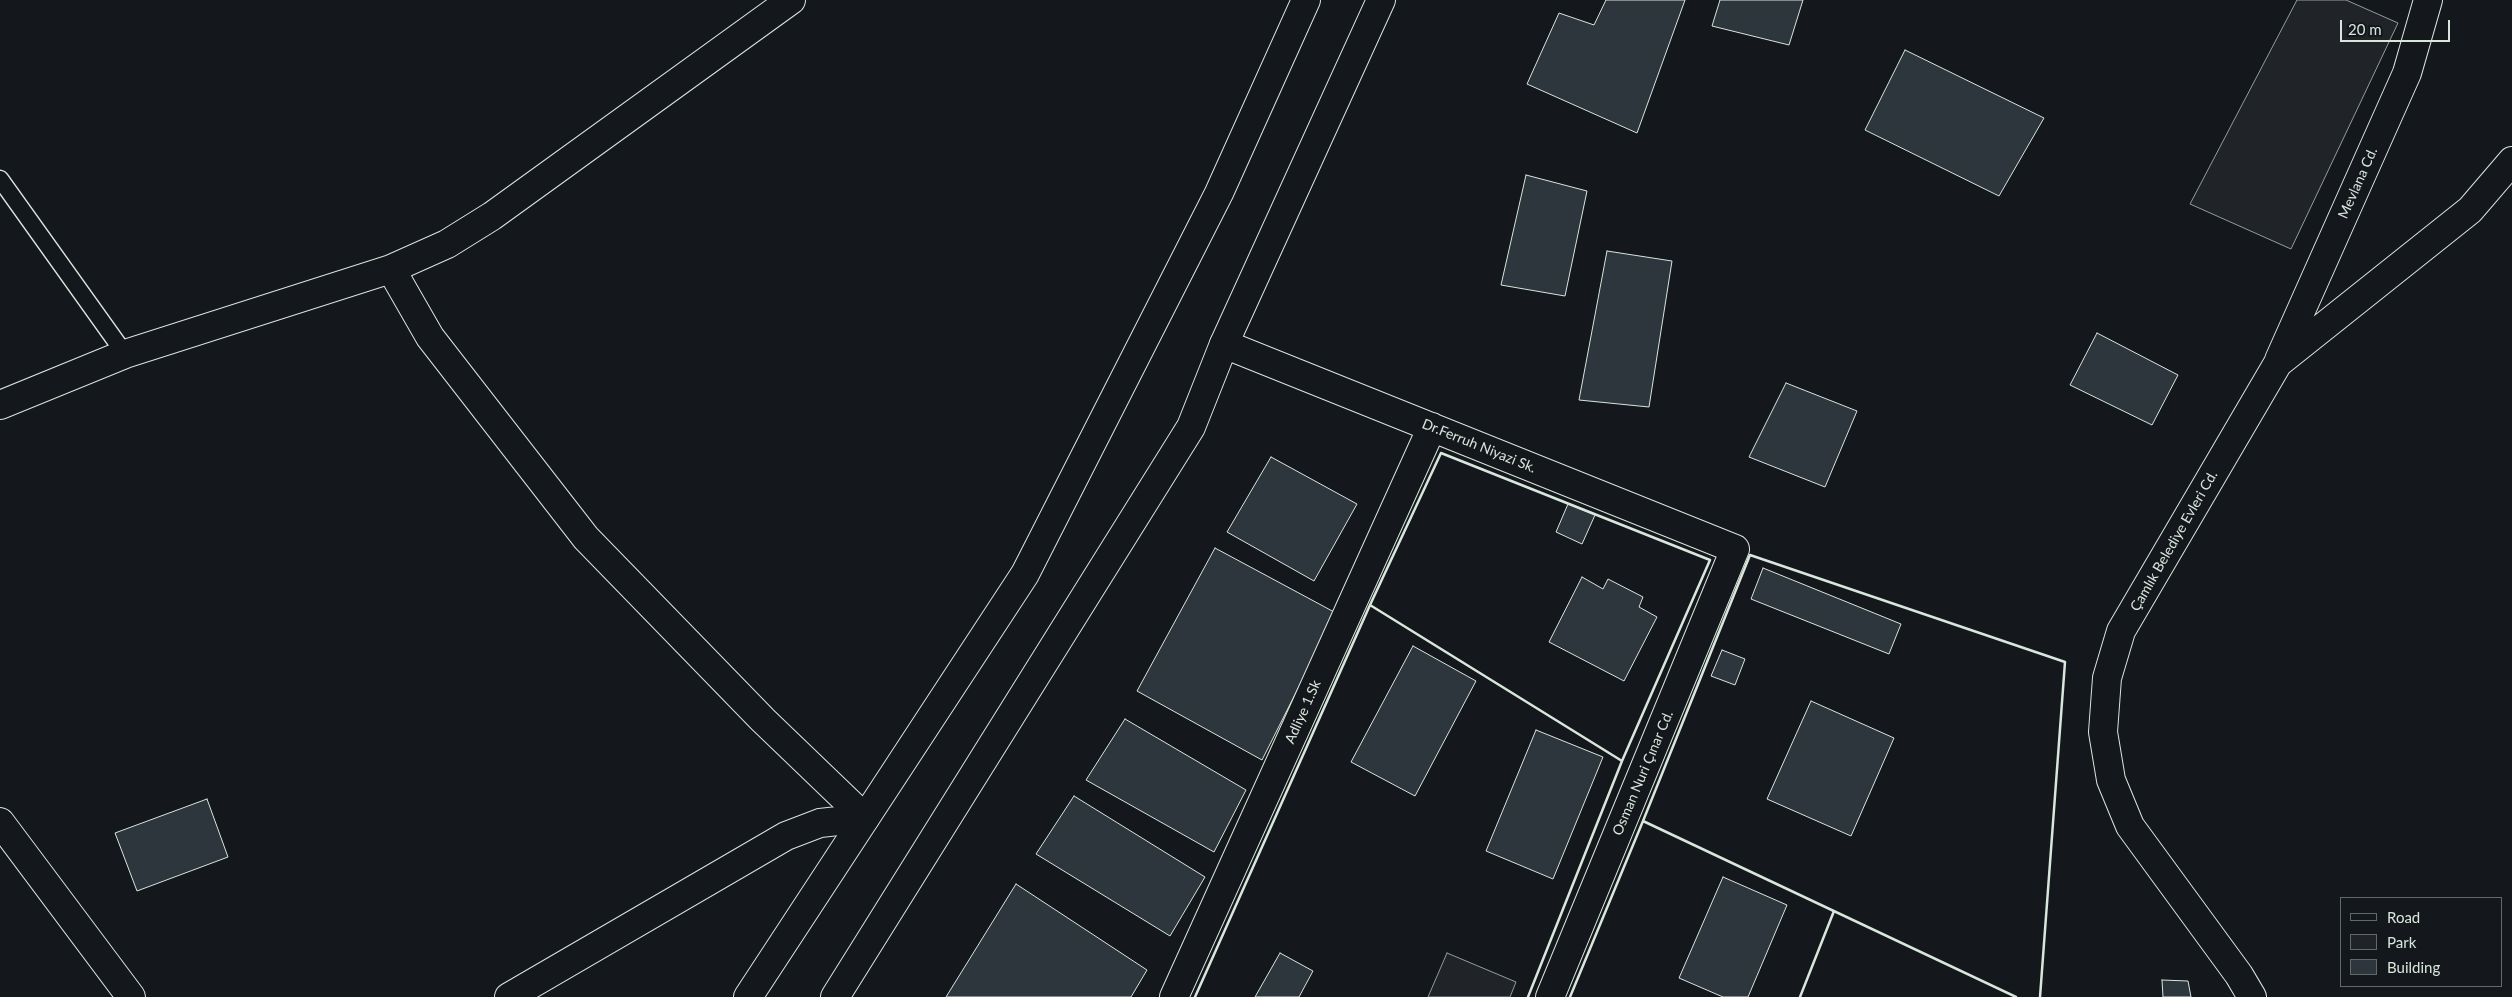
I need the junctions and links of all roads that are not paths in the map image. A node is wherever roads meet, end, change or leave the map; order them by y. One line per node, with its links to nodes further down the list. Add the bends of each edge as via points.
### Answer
1 (791, 0): 7 (street, via 492,216 447,244)
2 (1306, 0): 14 (street, via 1220,192 1025,574)
3 (1380, 0): 8 (street)
4 (2428, 0): 10 (street, Mevlana Cd., via 2407,73)
5 (2512, 161): 10 (street, Çamlık Belediye Evleri Cd., via 2470,210)
6 (0, 179): 9 (lane)
7 (391, 269): 9 (street); 14 (street, via 430,337 586,538 763,720)
8 (1224, 344): 12 (street, Dr.Ferruh Niyazi Sk.); 19 (street, via 1191,427)
9 (125, 354): 11 (street)
10 (2278, 364): 22 (street, Çamlık Belediye Evleri Cd., via 2121,631 2107,678 2103,732 2111,780 2130,826 2239,974)
11 (0, 405)
12 (1432, 427): 13 (street, Dr.Ferruh Niyazi Sk.); 20 (street, Adliye 1.Sk)
13 (1735, 549): 21 (street, Osman Nuri Çınar Cd.)
14 (865, 818): 17 (street, via 820,823 786,836); 18 (street)
15 (0, 822): 16 (street)
16 (131, 997)
17 (509, 997)
18 (748, 997)
19 (835, 997)
20 (1174, 997)
21 (1550, 997)
22 (2252, 997)

